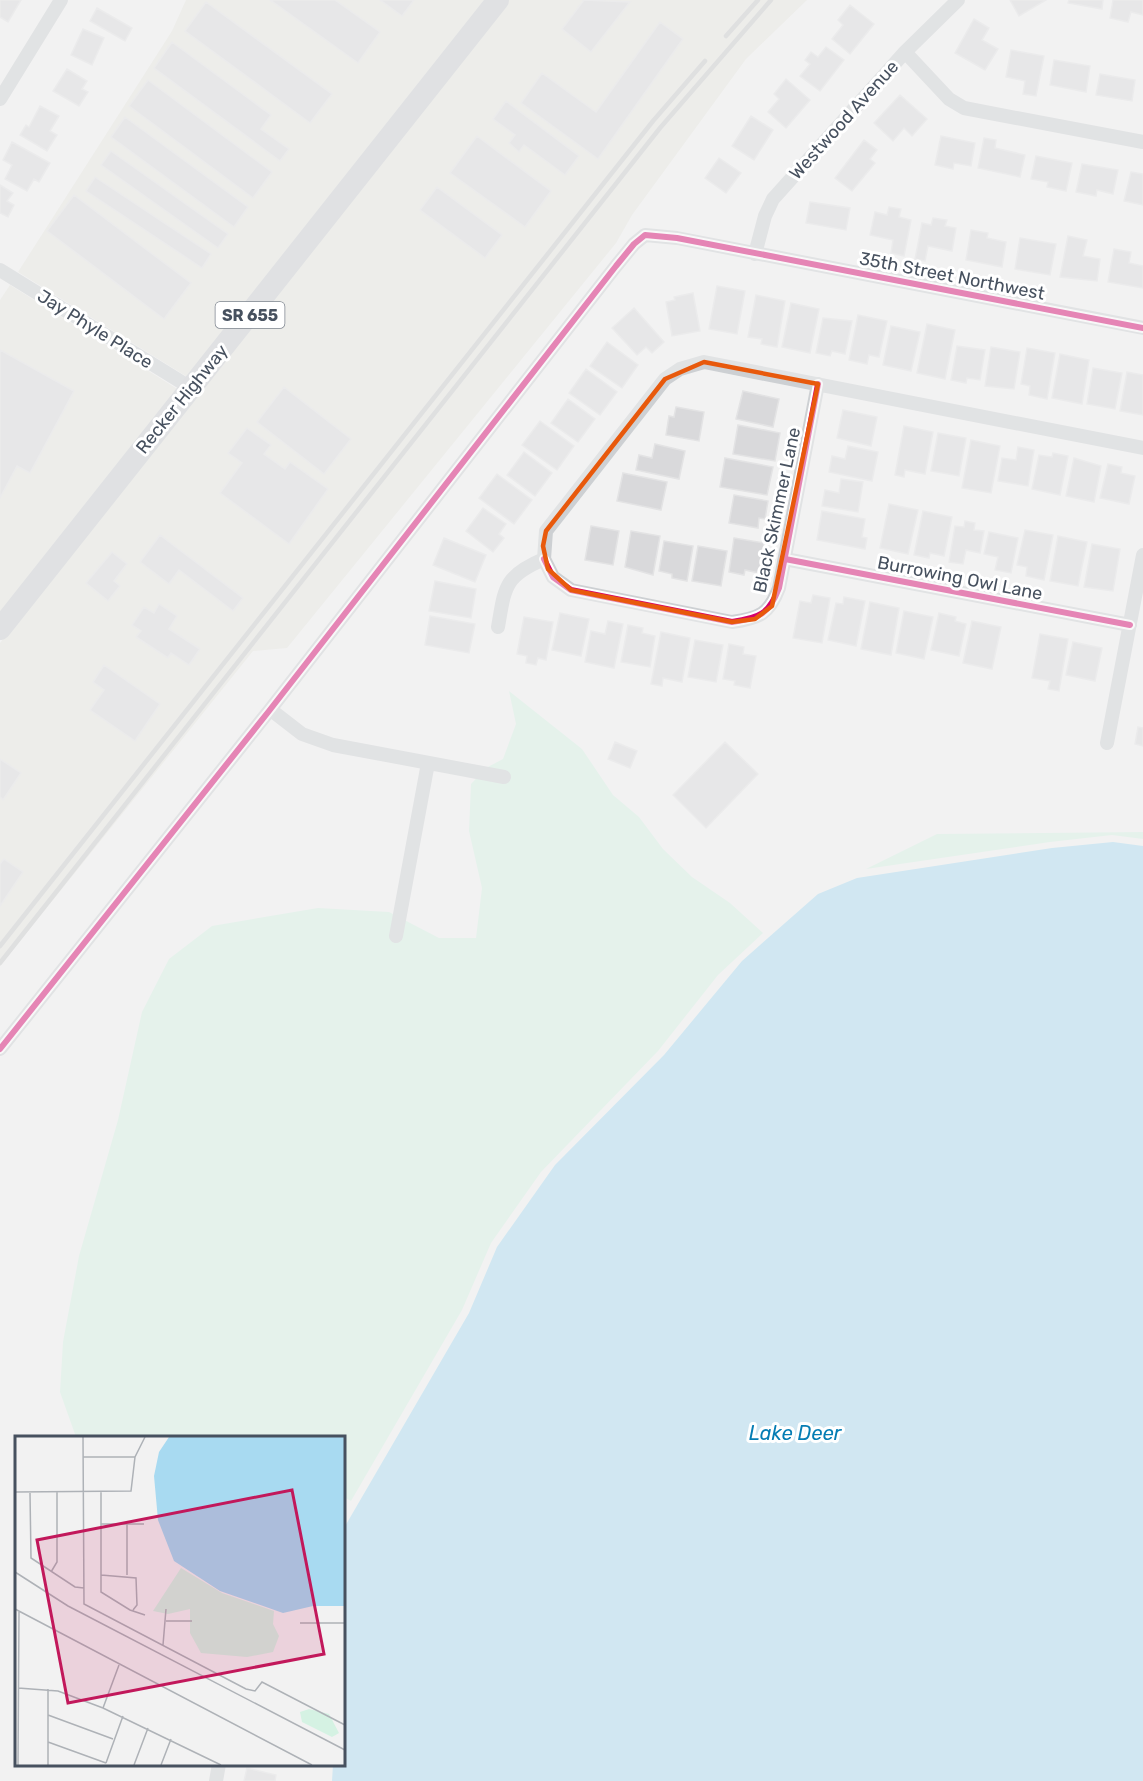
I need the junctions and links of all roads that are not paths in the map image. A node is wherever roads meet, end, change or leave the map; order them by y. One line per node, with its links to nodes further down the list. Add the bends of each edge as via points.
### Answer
1 (61, 0): 5 (street)
2 (498, 0): 11 (main road, Recker Highway / SR 655)
3 (958, 0): 4 (street, Westwood Avenue)
4 (905, 52): 6 (street, via 949,99 964,108); 7 (street, Westwood Avenue, via 773,199)
5 (0, 99)
6 (1143, 142)
7 (756, 254): 9 (street, 35th Street Northwest); 19 (street, 35th Street Northwest, via 656,234 645,235 634,244)
8 (0, 270): 11 (street, Jay Phyle Place)
9 (1143, 328)
10 (818, 384): 12 (street); 14 (street, via 704,362 680,369 665,379 546,531); 15 (street, Black Skimmer Lane)
11 (191, 388): 18 (main road, Recker Highway / SR 655)
12 (1143, 448)
13 (1143, 555): 16 (street)
14 (544, 559): 15 (street, Black Skimmer Lane, via 553,577 571,590 732,622 755,619 772,606); 17 (street, via 518,569 511,579)
15 (784, 559): 16 (street, Burrowing Owl Lane)
16 (1130, 625): 20 (street)
17 (498, 627)
18 (0, 629)
19 (271, 710): 21 (street, via 302,734 333,745); 24 (street, 35th Street Northwest)
20 (1107, 743)
21 (428, 762): 22 (street); 23 (street)
22 (504, 777)
23 (396, 936)
24 (0, 1049)
25 (219, 1766): 26 (street)
26 (216, 1781)

